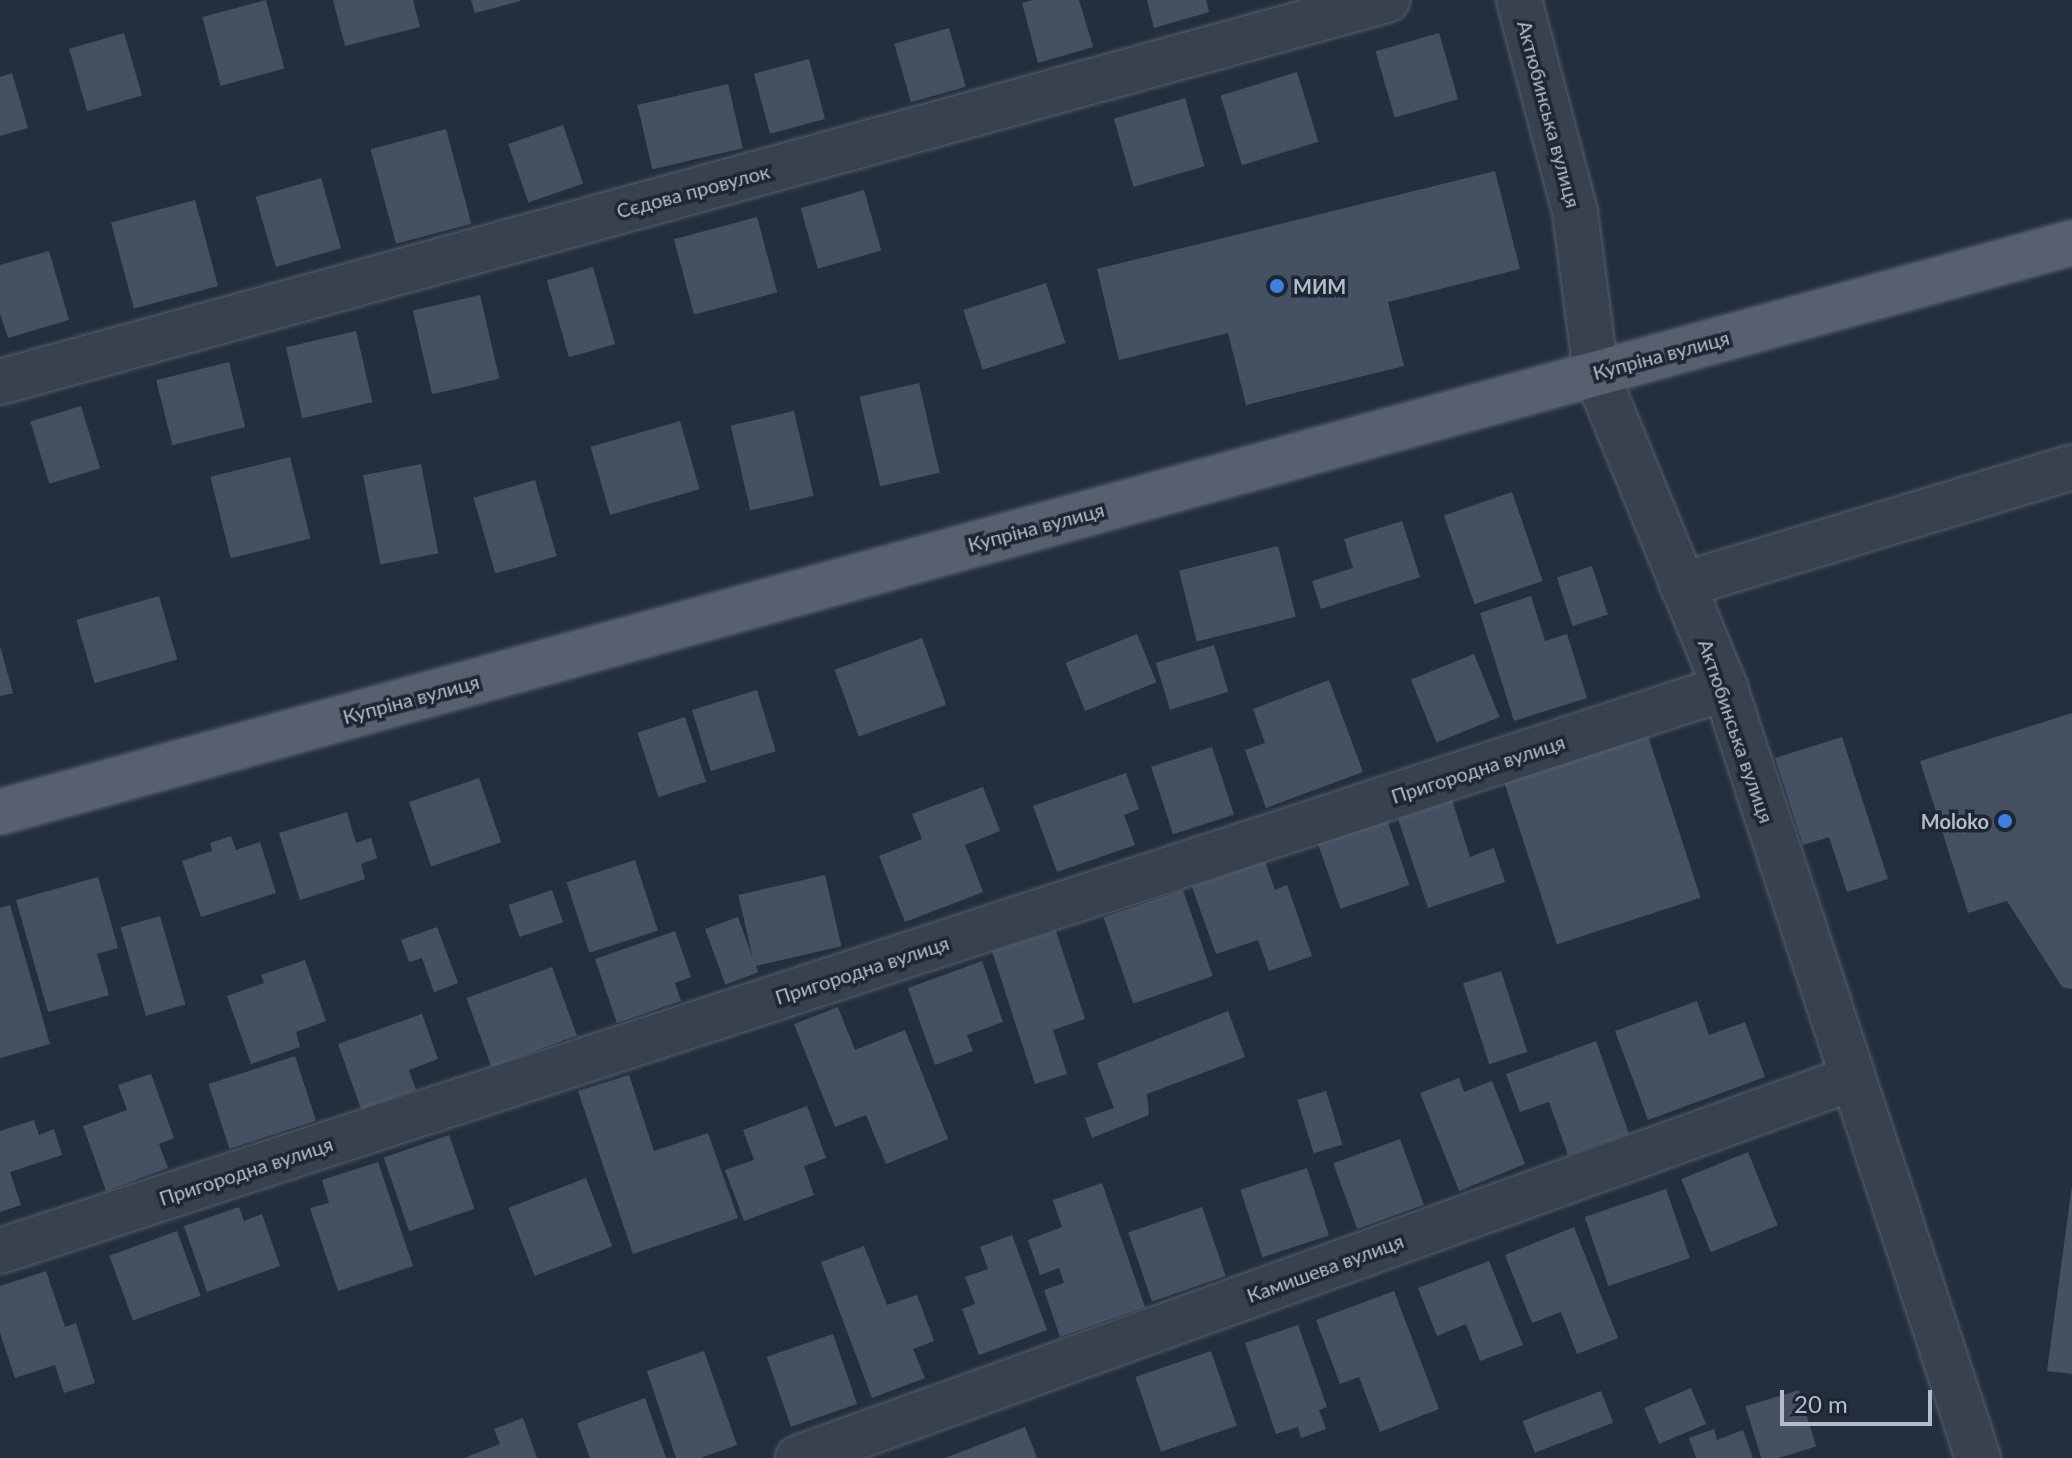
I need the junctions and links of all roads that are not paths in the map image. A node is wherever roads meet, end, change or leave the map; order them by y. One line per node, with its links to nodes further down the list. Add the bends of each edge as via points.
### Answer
1 (1387, 0): 5 (street, Сєдова провулок)
2 (1519, 0): 4 (street, Актюбинська вулиця, via 1575,212)
3 (2072, 243): 4 (main road, Купріна вулиця)
4 (1596, 373): 7 (street, Актюбинська вулиця); 9 (main road, Купріна вулиця)
5 (0, 382)
6 (2072, 467): 7 (street)
7 (1682, 585): 8 (street, Актюбинська вулиця)
8 (1725, 688): 10 (street, Актюбинська вулиця); 11 (street, Пригородна вулиця)
9 (0, 812)
10 (1853, 1078): 12 (street, Камишева вулиця); 13 (street, Актюбинська вулиця)
11 (0, 1251)
12 (798, 1458)
13 (1978, 1458)

